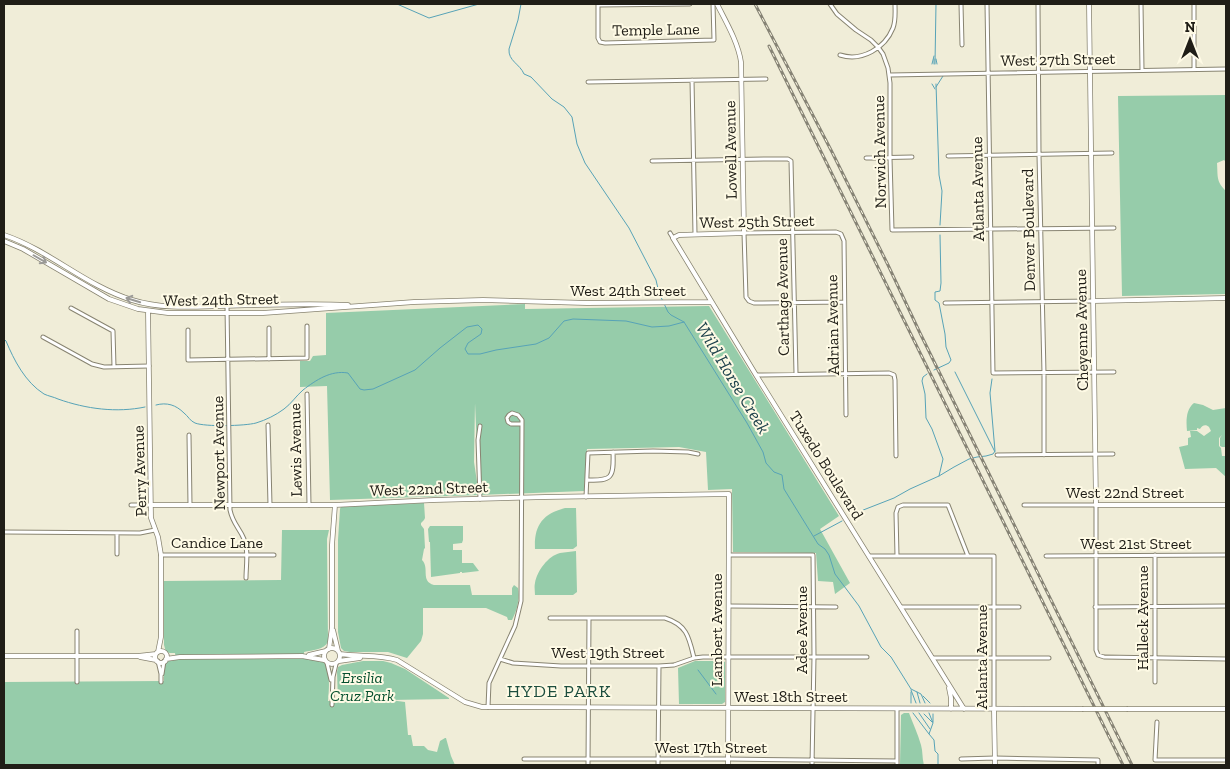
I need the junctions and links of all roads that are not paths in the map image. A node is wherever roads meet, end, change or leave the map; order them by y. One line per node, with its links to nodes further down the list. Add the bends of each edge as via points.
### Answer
1 (690, 4): 12 (street)
2 (713, 4): 12 (street, Temple Lane, via 714,40 605,43 598,38)
3 (717, 4): 25 (street, Lowell Avenue, via 740,56)
4 (830, 4): 14 (street, via 837,14)
5 (896, 4): 14 (street, via 893,28)
6 (961, 4): 13 (street)
7 (987, 4): 20 (street, Atlanta Avenue)
8 (1038, 4): 21 (street, Denver Boulevard)
9 (1089, 4): 19 (street, Cheyenne Avenue)
10 (1141, 4): 18 (street)
11 (1194, 4): 16 (street)
12 (598, 5)
13 (962, 45)
14 (878, 47): 15 (street, via 857,56); 22 (street)
15 (840, 55)
16 (1194, 69): 17 (street, West 27th Street); 18 (street, West 27th Street)
17 (1226, 69)
18 (1142, 70): 19 (street, West 27th Street)
19 (1090, 71): 21 (street, West 27th Street); 27 (street, Cheyenne Avenue)
20 (988, 72): 21 (street, West 27th Street); 22 (street, West 27th Street); 29 (street, Atlanta Avenue)
21 (1039, 72): 30 (street, Denver Boulevard)
22 (890, 75): 34 (street, Norwich Avenue)
23 (766, 79): 25 (street)
24 (692, 80): 25 (street); 26 (street); 37 (street)
25 (742, 80): 35 (street, Lowell Avenue)
26 (588, 82)
27 (1091, 154): 28 (street); 30 (street); 40 (street, Cheyenne Avenue)
28 (1112, 154)
29 (990, 155): 30 (street); 31 (street); 38 (street, Atlanta Avenue)
30 (1039, 155): 39 (street, Denver Boulevard)
31 (948, 156)
32 (912, 157): 34 (street)
33 (866, 158): 34 (street)
34 (890, 158): 38 (street, Norwich Avenue, via 892,230)
35 (744, 160): 37 (street); 42 (street, Carthage Avenue, via 791,161); 44 (street, Lowell Avenue)
36 (652, 161): 37 (street)
37 (694, 161): 46 (street)
38 (990, 228): 39 (street); 55 (street, Atlanta Avenue)
39 (1041, 228): 40 (street); 52 (street, Denver Boulevard)
40 (1092, 228): 41 (street); 51 (street, Cheyenne Avenue)
41 (1114, 228)
42 (793, 232): 44 (street, West 25th Street); 47 (street, West 25th Street); 56 (street, Carthage Avenue)
43 (670, 233): 48 (street, Tuxedo Boulevard)
44 (744, 233): 46 (street, West 25th Street); 56 (street, Lowell Avenue, via 746,297 754,303)
45 (4, 234): 58 (street, West 24th Street, one-way to 45, via 112,292)
46 (694, 234): 48 (street, West 25th Street)
47 (841, 234): 54 (street, Adrian Avenue, via 844,240)
48 (673, 238): 53 (street, Tuxedo Boulevard)
49 (4, 241): 62 (street, West 24th Street, one-way to 62, via 109,299)
50 (1226, 298): 51 (street)
51 (1093, 300): 52 (street); 72 (street, Cheyenne Avenue)
52 (1042, 301): 55 (street); 76 (street, Denver Boulevard)
53 (711, 302): 59 (street, West 24th Street, via 483,300); 77 (street, Tuxedo Boulevard)
54 (844, 302): 56 (street); 75 (street, Adrian Avenue)
55 (992, 302): 57 (street); 76 (street, Atlanta Avenue, via 992,373)
56 (795, 303): 74 (street, Carthage Avenue)
57 (945, 303)
58 (148, 304): 60 (street, West 24th Street); 62 (street, Perry Avenue)
59 (366, 305): 60 (street, West 24th Street); 63 (street, West 24th Street)
60 (227, 306): 63 (street, Newport Avenue)
61 (71, 308): 71 (street, via 113,331)
62 (148, 311): 63 (street, West 24th Street); 70 (street, Perry Avenue)
63 (228, 313): 68 (street, Newport Avenue)
64 (307, 326): 69 (street, via 307,358)
65 (269, 328): 69 (street)
66 (188, 330): 68 (street, via 188,360)
67 (43, 337): 71 (street, via 92,364)
68 (228, 359): 69 (street); 99 (street, Newport Avenue)
69 (269, 359)
70 (149, 366): 71 (street); 97 (street, Perry Avenue)
71 (114, 367)
72 (1093, 372): 73 (street); 76 (street); 86 (street, Cheyenne Avenue)
73 (1114, 372)
74 (796, 373): 75 (street); 77 (street)
75 (846, 373): 79 (street, Adrian Avenue); 90 (street, via 889,372 894,376)
76 (1044, 373): 89 (street, Denver Boulevard)
77 (756, 375): 117 (street, Tuxedo Boulevard)
78 (307, 394): 101 (street, Lewis Avenue)
79 (846, 415)
80 (522, 424): 80 (street, via 508,422 509,414 518,416); 94 (street)
81 (268, 425): 100 (street)
82 (480, 426): 95 (street)
83 (190, 435): 98 (street)
84 (613, 452): 85 (street); 91 (street, via 613,469 609,478); 91 (street, via 588,453)
85 (698, 454)
86 (1095, 454): 87 (street); 89 (street); 104 (street, Cheyenne Avenue)
87 (1113, 454)
88 (998, 455): 89 (street)
89 (1044, 455)
90 (896, 456)
91 (587, 480): 93 (street)
92 (729, 494): 93 (street, West 22nd Street); 113 (street, Lambert Avenue)
93 (586, 496): 94 (street, West 22nd Street)
94 (521, 497): 95 (street, West 22nd Street); 155 (street, via 521,601 515,626)
95 (480, 499): 102 (street, West 22nd Street)
96 (131, 505): 97 (street, West 22nd Street)
97 (151, 505): 98 (street, West 22nd Street); 106 (street, Perry Avenue)
98 (190, 505): 99 (street, West 22nd Street)
99 (230, 505): 100 (street, West 22nd Street); 111 (street, Newport Avenue, via 233,521 244,539)
100 (270, 505): 101 (street, West 22nd Street)
101 (309, 505): 102 (street, West 22nd Street)
102 (335, 505): 133 (street)
103 (1024, 505): 104 (street, West 22nd Street)
104 (1096, 505): 105 (street, West 22nd Street); 114 (street, Cheyenne Avenue)
105 (1226, 505)
106 (155, 530): 108 (street); 110 (street, Perry Avenue)
107 (4, 532): 108 (street)
108 (117, 533): 109 (street)
109 (116, 554)
110 (161, 555): 111 (street, Candice Lane); 135 (street, Perry Avenue)
111 (246, 555): 112 (street, Candice Lane); 121 (street, Newport Avenue)
112 (274, 555)
113 (729, 555): 122 (street, Lambert Avenue); 123 (street, Adee Avenue, via 813,555)
114 (1096, 555): 115 (street, West 21st Street); 120 (street, West 21st Street); 129 (street, Cheyenne Avenue)
115 (1155, 555): 116 (street, West 21st Street); 130 (street, Halleck Avenue)
116 (1226, 555)
117 (869, 556): 118 (street); 126 (street, Tuxedo Boulevard)
118 (897, 556): 119 (street); 119 (street, via 898,508 903,505 948,505)
119 (968, 556): 127 (street, Atlanta Avenue, via 994,556)
120 (1046, 556)
121 (246, 578)
122 (729, 606): 123 (street); 146 (street, Lambert Avenue)
123 (814, 606): 125 (street); 147 (street, Adee Avenue)
124 (1226, 606): 130 (street)
125 (836, 607)
126 (901, 607): 127 (street); 150 (street, Tuxedo Boulevard)
127 (994, 607): 128 (street); 151 (street, Atlanta Avenue)
128 (1019, 607)
129 (1095, 607): 130 (street); 153 (street, Cheyenne Avenue, via 1098,655 1104,658)
130 (1155, 607): 153 (street, Halleck Avenue)
131 (550, 618): 132 (street)
132 (590, 618): 149 (street, via 665,618 674,621 688,636); 160 (street)
133 (332, 627): 136 (street); 138 (street)
134 (77, 631): 141 (street)
135 (161, 637): 137 (street, Perry Avenue); 139 (street, Perry Avenue)
136 (327, 650): 138 (street, via 334,648); 143 (street); 158 (street, via 324,655)
137 (165, 652): 139 (street); 144 (street); 156 (street, Perry Avenue)
138 (339, 652): 145 (street, West 18th Street); 159 (street)
139 (157, 653): 142 (street); 157 (street, Perry Avenue)
140 (4, 656): 141 (street)
141 (77, 656): 142 (street); 163 (street)
142 (138, 656): 157 (street)
143 (302, 656): 144 (street); 158 (street)
144 (180, 657): 156 (street)
145 (369, 657): 159 (street, West 18th Street); 169 (street, West 18th Street, via 397,660 465,702)
146 (729, 657): 147 (street, West 19th Street); 149 (street, West 19th Street); 172 (street, Lambert Avenue)
147 (814, 657): 148 (street, West 19th Street); 173 (street, Adee Avenue)
148 (867, 657)
149 (694, 658): 161 (street, West 19th Street)
150 (932, 658): 151 (street); 166 (street, Tuxedo Boulevard)
151 (994, 658): 152 (street); 177 (street, Atlanta Avenue)
152 (1049, 658)
153 (1155, 658): 154 (street); 165 (street, Halleck Avenue)
154 (1226, 658)
155 (500, 659): 160 (street, West 19th Street, via 513,663); 169 (street, via 489,683)
156 (165, 660): 157 (street); 162 (street)
157 (157, 661): 162 (street)
158 (326, 661): 159 (street, via 331,665); 167 (street)
159 (338, 663): 167 (street)
160 (589, 666): 161 (street, West 19th Street); 170 (street)
161 (659, 666): 171 (street)
162 (161, 674): 164 (street)
163 (77, 682)
164 (161, 682)
165 (1155, 682)
166 (947, 683): 175 (street); 176 (street, Tuxedo Boulevard)
167 (332, 688): 168 (street)
168 (332, 704)
169 (488, 708): 170 (street, West 18th Street)
170 (589, 708): 171 (street, West 18th Street); 182 (street)
171 (659, 708): 172 (street, West 18th Street); 185 (street)
172 (729, 708): 173 (street, West 18th Street); 183 (street, Lambert Avenue)
173 (813, 708): 174 (street, West 18th Street); 187 (street, Adee Avenue)
174 (898, 708): 175 (street, West 18th Street); 188 (street)
175 (951, 709): 176 (street, West 18th Street)
176 (964, 709): 177 (street, West 18th Street)
177 (994, 709): 178 (street, West 18th Street, bridge); 180 (street, Atlanta Avenue)
178 (1226, 709)
179 (1157, 722): 186 (street, via 1154,760)
180 (995, 758): 184 (street); 192 (street); 193 (street, via 1098,760)
181 (524, 759): 182 (street, West 17th Street)
182 (588, 759): 185 (street, West 17th Street); 189 (street)
183 (728, 759): 185 (street, West 17th Street); 187 (street, West 17th Street); 191 (street, Lambert Avenue)
184 (961, 759)
185 (658, 760): 190 (street)
186 (1226, 760)
187 (812, 763): 188 (street, West 17th Street)
188 (897, 763)
189 (588, 765)
190 (658, 765)
191 (728, 765)
192 (995, 765)
193 (1098, 765)

